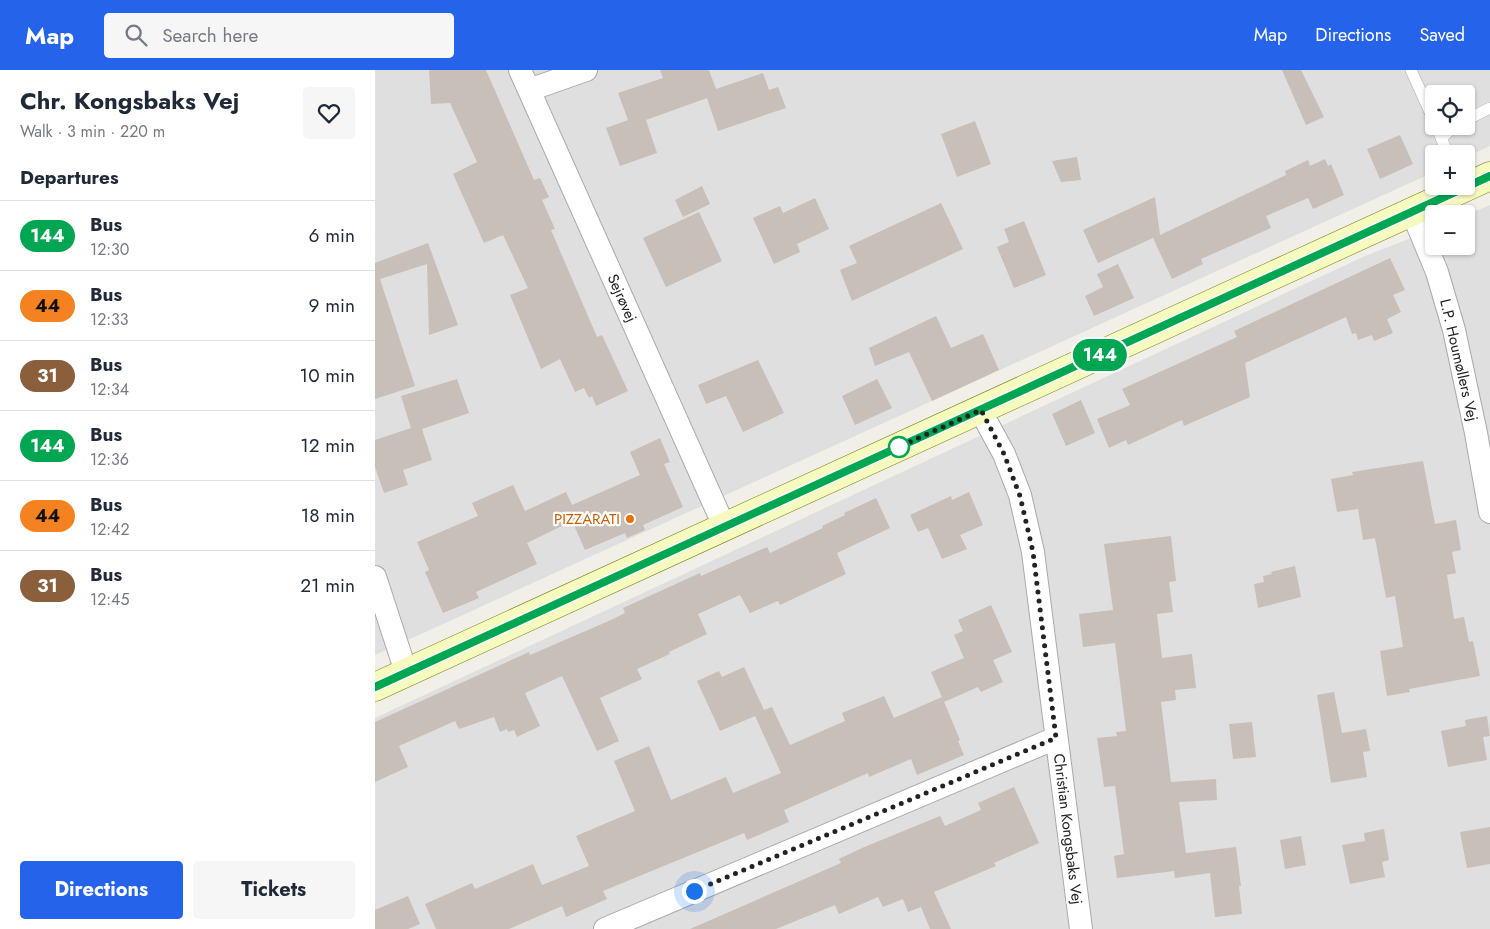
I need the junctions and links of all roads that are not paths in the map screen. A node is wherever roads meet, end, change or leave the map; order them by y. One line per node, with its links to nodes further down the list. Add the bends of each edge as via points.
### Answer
1 (585, 70): 3 (street)
2 (1411, 70): 4 (lane)
3 (525, 80): 18 (street, Sejrøvej)
4 (1425, 101)
5 (1490, 108): 6 (lane)
6 (1475, 116)
7 (1440, 135): 9 (lane)
8 (1444, 135): 9 (lane)
9 (1441, 138): 10 (lane)
10 (1444, 145)
11 (1490, 176): 12 (main road)
12 (1475, 182)
13 (1447, 195): 14 (main road)
14 (1412, 212): 15 (main road); 16 (street, L.P. Houmøllers Vej, via 1437,272)
15 (981, 410): 18 (main road); 22 (street, Christian Kongsbaks Vej, via 1004,454 1020,496 1033,552)
16 (1483, 431): 17 (street, L.P. Houmøllers Vej)
17 (1490, 512)
18 (724, 526): 20 (main road)
19 (375, 576): 20 (street)
20 (406, 672): 21 (main road)
21 (375, 687)
22 (1056, 738): 23 (street); 24 (street, Christian Kongsbaks Vej)
23 (605, 929)
24 (1081, 929)

